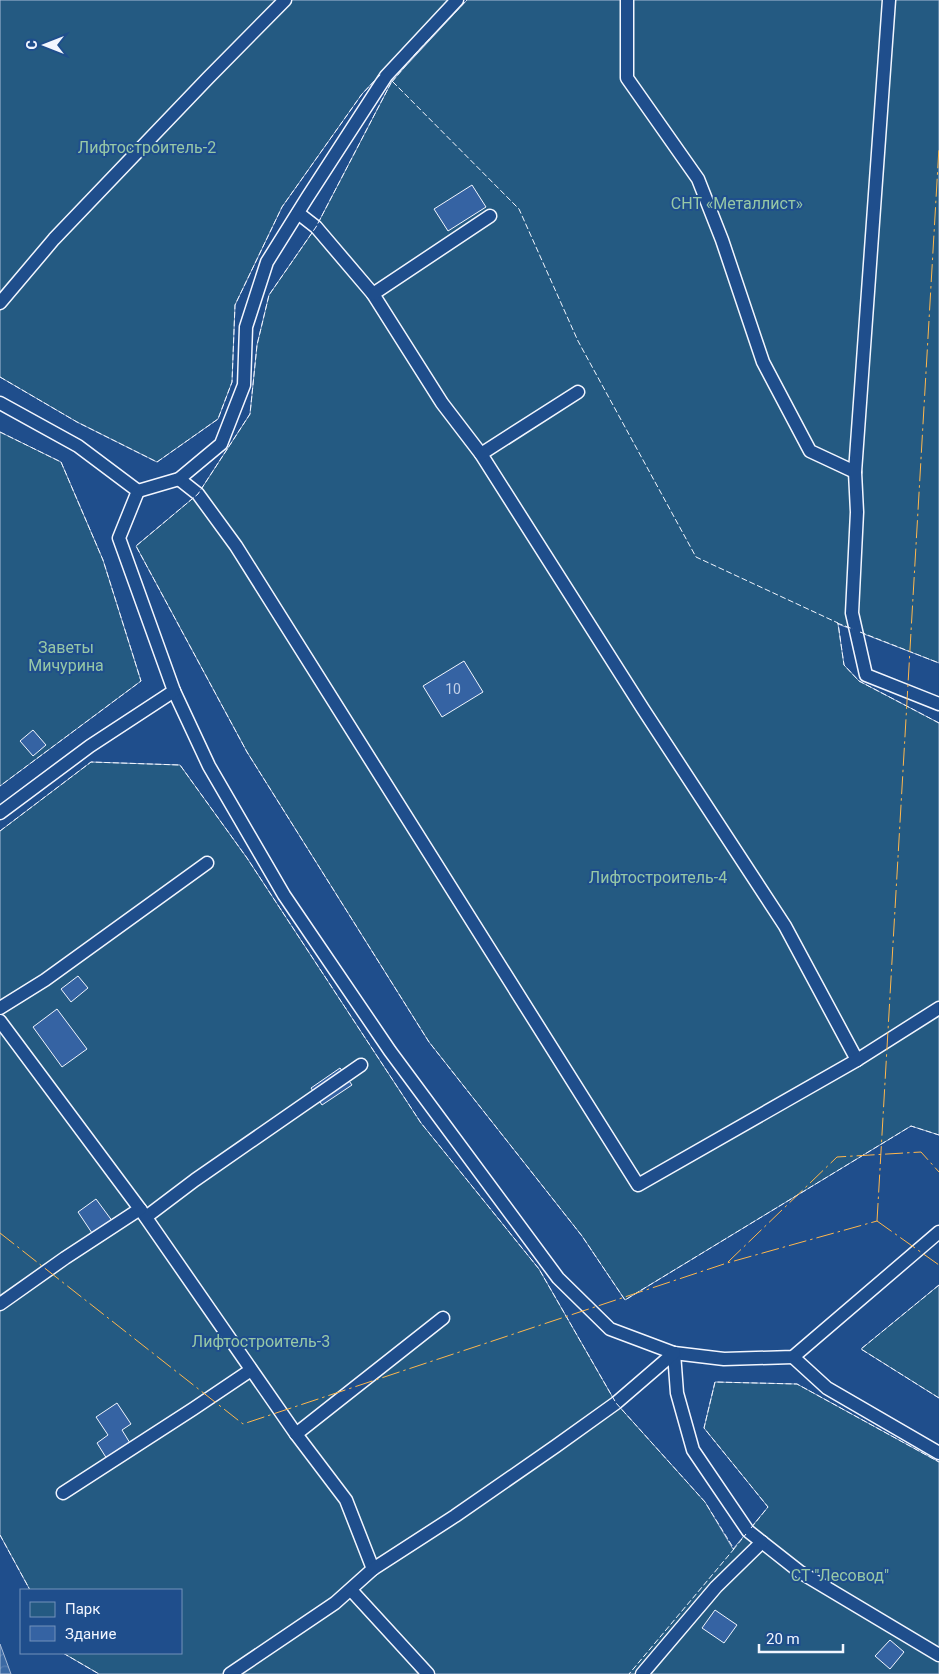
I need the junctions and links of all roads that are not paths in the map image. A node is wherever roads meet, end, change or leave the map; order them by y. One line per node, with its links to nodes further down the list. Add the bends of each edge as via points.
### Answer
1 (285, 0): 8 (lane, via 54,239)
2 (457, 0): 5 (lane, via 386,76)
3 (627, 0): 12 (lane, via 627,78 698,179 763,362 810,451)
4 (889, 0): 12 (lane)
5 (298, 212): 7 (lane, via 316,226); 13 (lane, via 268,262 261,281 246,327 244,385 221,444)
6 (490, 216): 7 (lane)
7 (373, 294): 11 (lane, via 442,403)
8 (0, 303)
9 (578, 392): 11 (lane)
10 (0, 403): 14 (lane, via 78,446)
11 (481, 454): 22 (lane, via 785,926)
12 (855, 472): 16 (lane, via 857,512 852,613 866,675)
13 (179, 479): 14 (lane); 22 (lane, via 198,494 236,546 638,1185)
14 (138, 491): 15 (lane, via 119,538)
15 (174, 691): 17 (lane, via 90,746); 28 (lane, via 209,766 284,895 390,1052 558,1278 610,1329)
16 (939, 704)
17 (0, 813)
18 (207, 863): 19 (lane, via 45,980)
19 (0, 1008)
20 (939, 1008): 22 (lane)
21 (0, 1021): 24 (lane)
22 (857, 1060)
23 (361, 1065): 24 (lane)
24 (143, 1213): 26 (lane, via 65,1258); 30 (lane)
25 (939, 1232): 29 (lane)
26 (0, 1304)
27 (443, 1318): 31 (lane)
28 (674, 1353): 29 (lane, via 724,1359); 34 (lane, via 677,1393 693,1450 748,1531); 35 (lane, via 616,1402 556,1446)
29 (792, 1357): 32 (lane, via 827,1388)
30 (251, 1370): 31 (lane); 33 (lane)
31 (296, 1434): 35 (lane, via 346,1500)
32 (939, 1453)
33 (63, 1493)
34 (762, 1542): 37 (lane, via 800,1572); 40 (lane, via 716,1587)
35 (373, 1569): 36 (lane)
36 (351, 1590): 38 (lane); 39 (lane)
37 (939, 1655)
38 (230, 1674)
39 (428, 1674)
40 (642, 1674)

